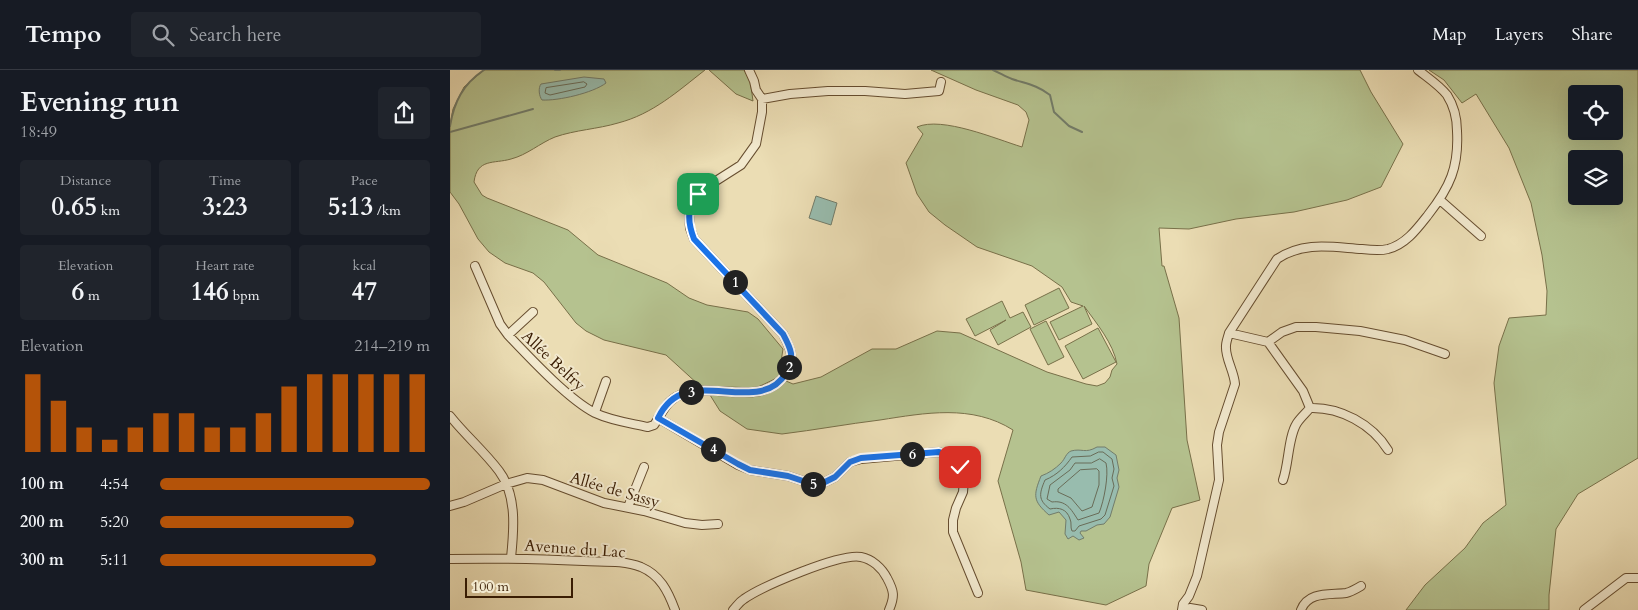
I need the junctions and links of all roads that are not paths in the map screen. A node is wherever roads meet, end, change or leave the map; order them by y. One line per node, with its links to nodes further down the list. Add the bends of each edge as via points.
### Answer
1 (749, 70): 4 (street)
2 (1418, 70): 5 (street, via 1442,89 1455,114 1457,159)
3 (941, 82): 4 (street, via 939,91 905,94 828,91)
4 (762, 99): 17 (street, via 756,144 741,164 698,194 689,214 690,228 694,239 783,334 791,350 791,363 782,378 761,391 686,392 667,404)
5 (1440, 200): 6 (street); 9 (street, via 1407,240 1387,250 1321,246 1289,251 1277,259)
6 (1481, 236)
7 (475, 266): 10 (street, Allée Belfry, via 500,324)
8 (533, 312): 10 (street)
9 (1230, 333): 11 (street); 33 (street, via 1226,346 1236,384 1216,445 1219,480 1197,576 1189,596)
10 (508, 334): 15 (street, Allée Belfry, via 569,394)
11 (1268, 342): 12 (street, via 1296,327 1316,327 1405,340); 14 (street, via 1303,391)
12 (1445, 354)
13 (606, 381): 15 (street)
14 (1310, 408): 18 (street, via 1322,407 1341,412 1371,429); 20 (street, via 1292,433)
15 (594, 412): 17 (street, Allée Belfry, via 648,427 654,425)
16 (450, 416): 21 (street, via 500,472)
17 (658, 418): 29 (street, via 750,470 788,476 815,485 835,477 850,462 861,458 939,452 951,458 960,467 964,480 953,520 954,532)
18 (1388, 450)
19 (644, 467): 23 (street)
20 (1283, 480)
21 (506, 484): 22 (street, Allée de Sassy); 23 (street, Allée de Sassy, via 527,478 543,480 604,503); 26 (street, via 513,519)
22 (450, 506)
23 (628, 507): 24 (street, Allée de Sassy, via 685,523)
24 (718, 524)
25 (450, 558): 26 (street, Avenue du Lac)
26 (511, 558): 30 (street, Avenue du Lac, via 620,563 640,567 660,581)
27 (1638, 578): 35 (street, via 1626,578)
28 (1361, 586): 34 (street, via 1348,592 1317,595 1309,599)
29 (978, 593)
30 (675, 610)
31 (733, 610): 32 (street, via 742,600 760,590 831,560 849,556 862,557 876,564 886,576 894,592)
32 (889, 610)
33 (1191, 610)
34 (1301, 610)
35 (1584, 610)

